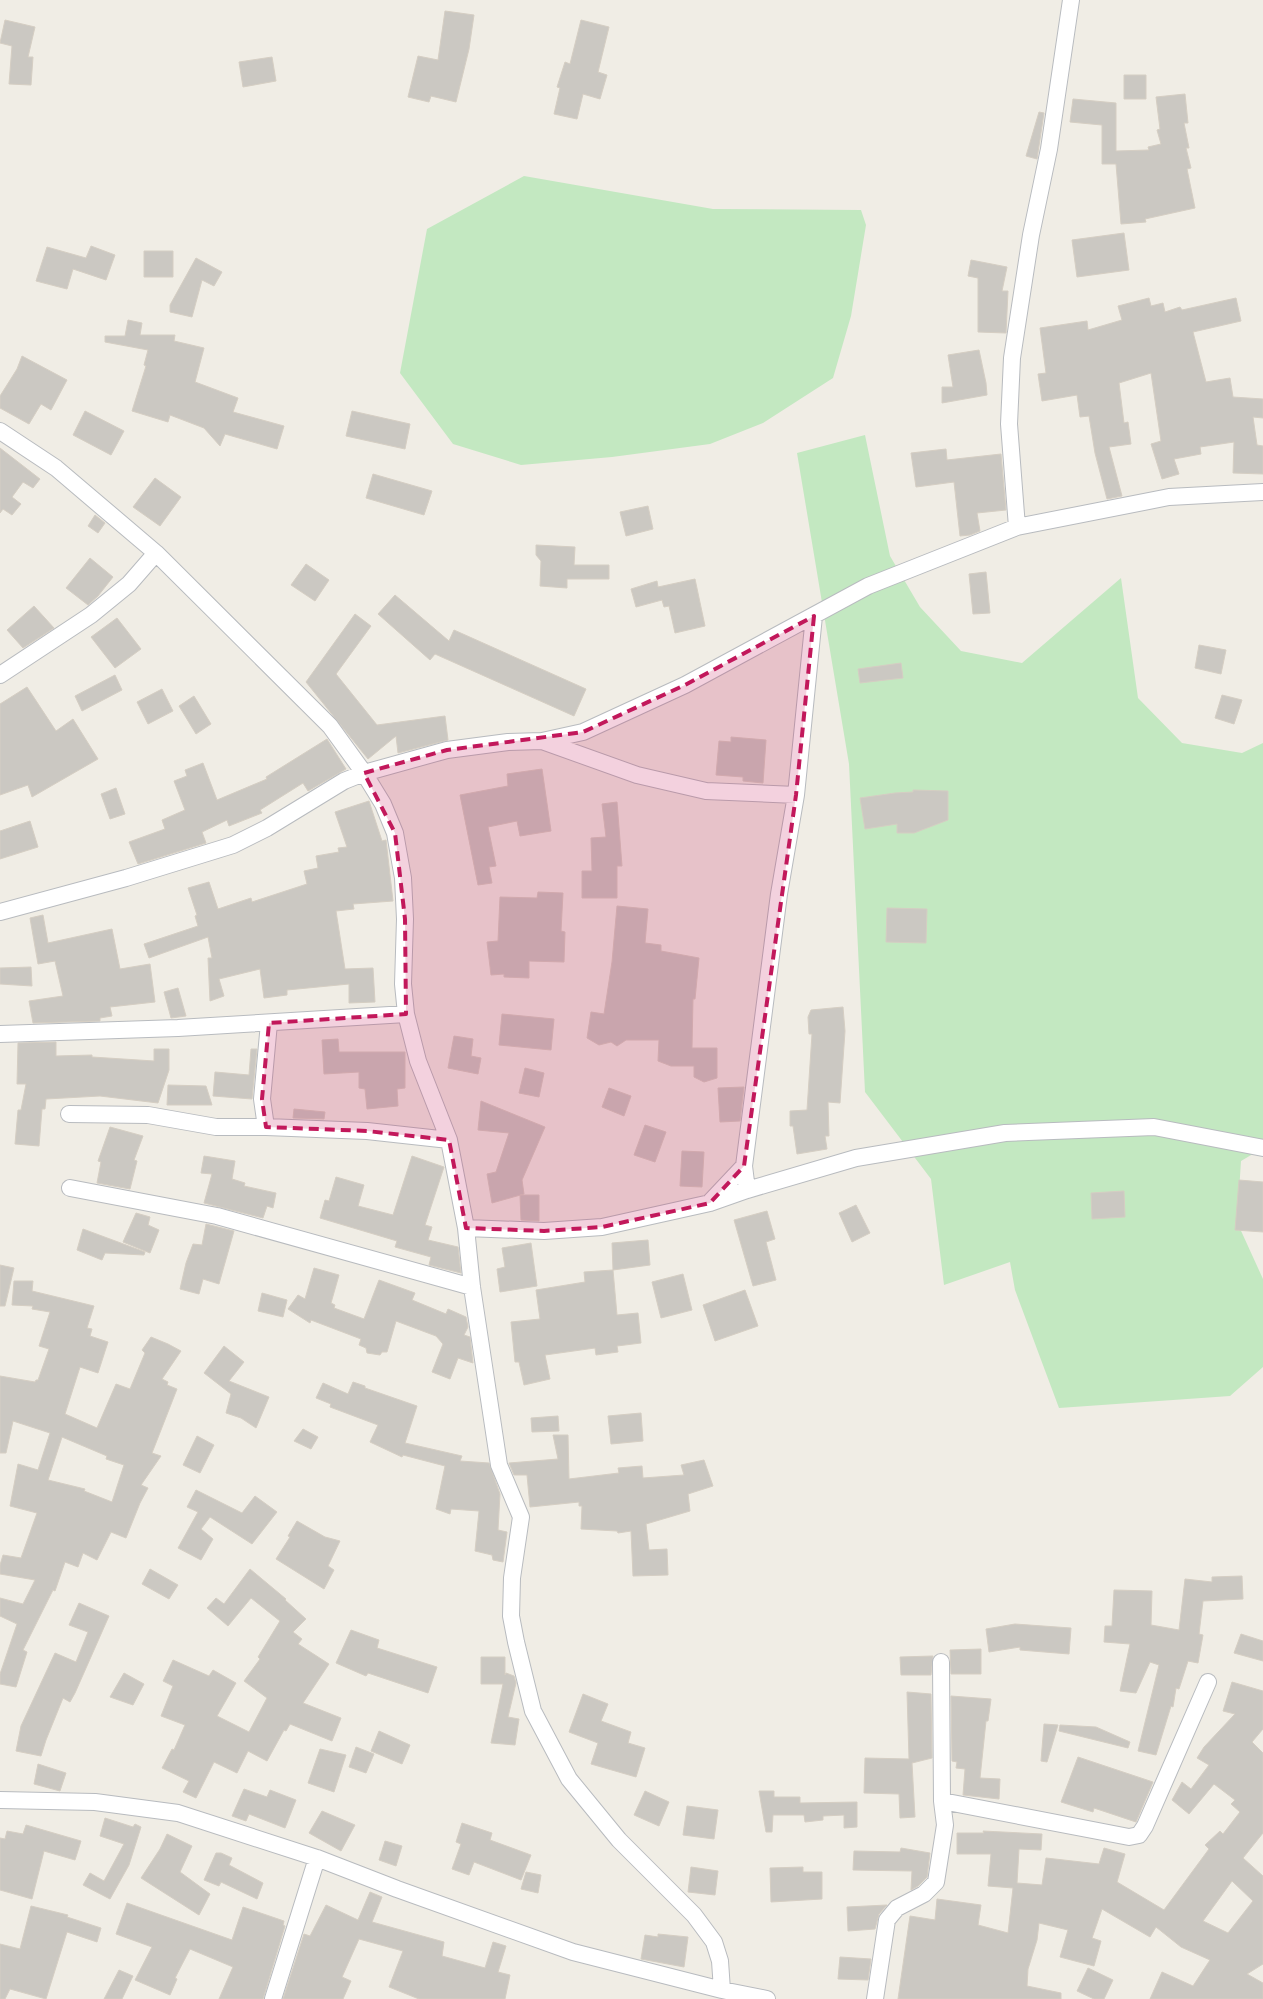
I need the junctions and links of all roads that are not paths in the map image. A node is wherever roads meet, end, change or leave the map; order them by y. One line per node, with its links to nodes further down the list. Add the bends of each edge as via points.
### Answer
1 (1071, 0): 4 (street, via 1049,149 1031,235 1012,358 1009,424)
2 (0, 431): 5 (street, via 56,468)
3 (1263, 492): 4 (street, via 1169,497)
4 (1016, 527): 6 (street, via 868,586)
5 (156, 553): 7 (street, via 129,584 92,615); 9 (street, via 330,726)
6 (814, 616): 8 (street, via 685,686 583,732); 10 (street)
7 (0, 675)
8 (542, 741): 9 (street, via 447,750); 10 (street, via 637,774 706,791)
9 (364, 773): 11 (street, via 344,781 233,845); 12 (street, via 383,804 395,833 403,878)
10 (796, 794): 19 (street, via 779,894)
11 (0, 912)
12 (406, 1014): 13 (street); 17 (street, via 418,1061)
13 (269, 1023): 14 (street); 16 (street, via 262,1100)
14 (0, 1034)
15 (69, 1114): 16 (street, via 148,1115 216,1127)
16 (266, 1127): 17 (street, via 367,1131)
17 (449, 1140): 23 (street)
18 (1263, 1148): 21 (street, via 1154,1127 1005,1133 856,1158)
19 (744, 1166): 21 (street); 22 (street)
20 (70, 1188): 24 (street, via 217,1216)
21 (746, 1190): 22 (street)
22 (710, 1202): 23 (street, via 602,1227 544,1231)
23 (466, 1228): 24 (street)
24 (472, 1287): 30 (street, via 499,1464 521,1517 512,1578 512,1616 533,1711 569,1779 619,1840 694,1916 714,1942 720,1961)
25 (940, 1662): 28 (street)
26 (1208, 1682): 28 (street, via 1139,1835 1129,1837)
27 (0, 1800): 29 (street, via 95,1802 178,1814)
28 (942, 1801): 33 (street, via 945,1825 936,1882 924,1894 898,1908 887,1920)
29 (317, 1858): 30 (street, via 573,1952); 31 (street)
30 (722, 1990): 32 (street)
31 (273, 1999)
32 (767, 1999)
33 (875, 1999)

